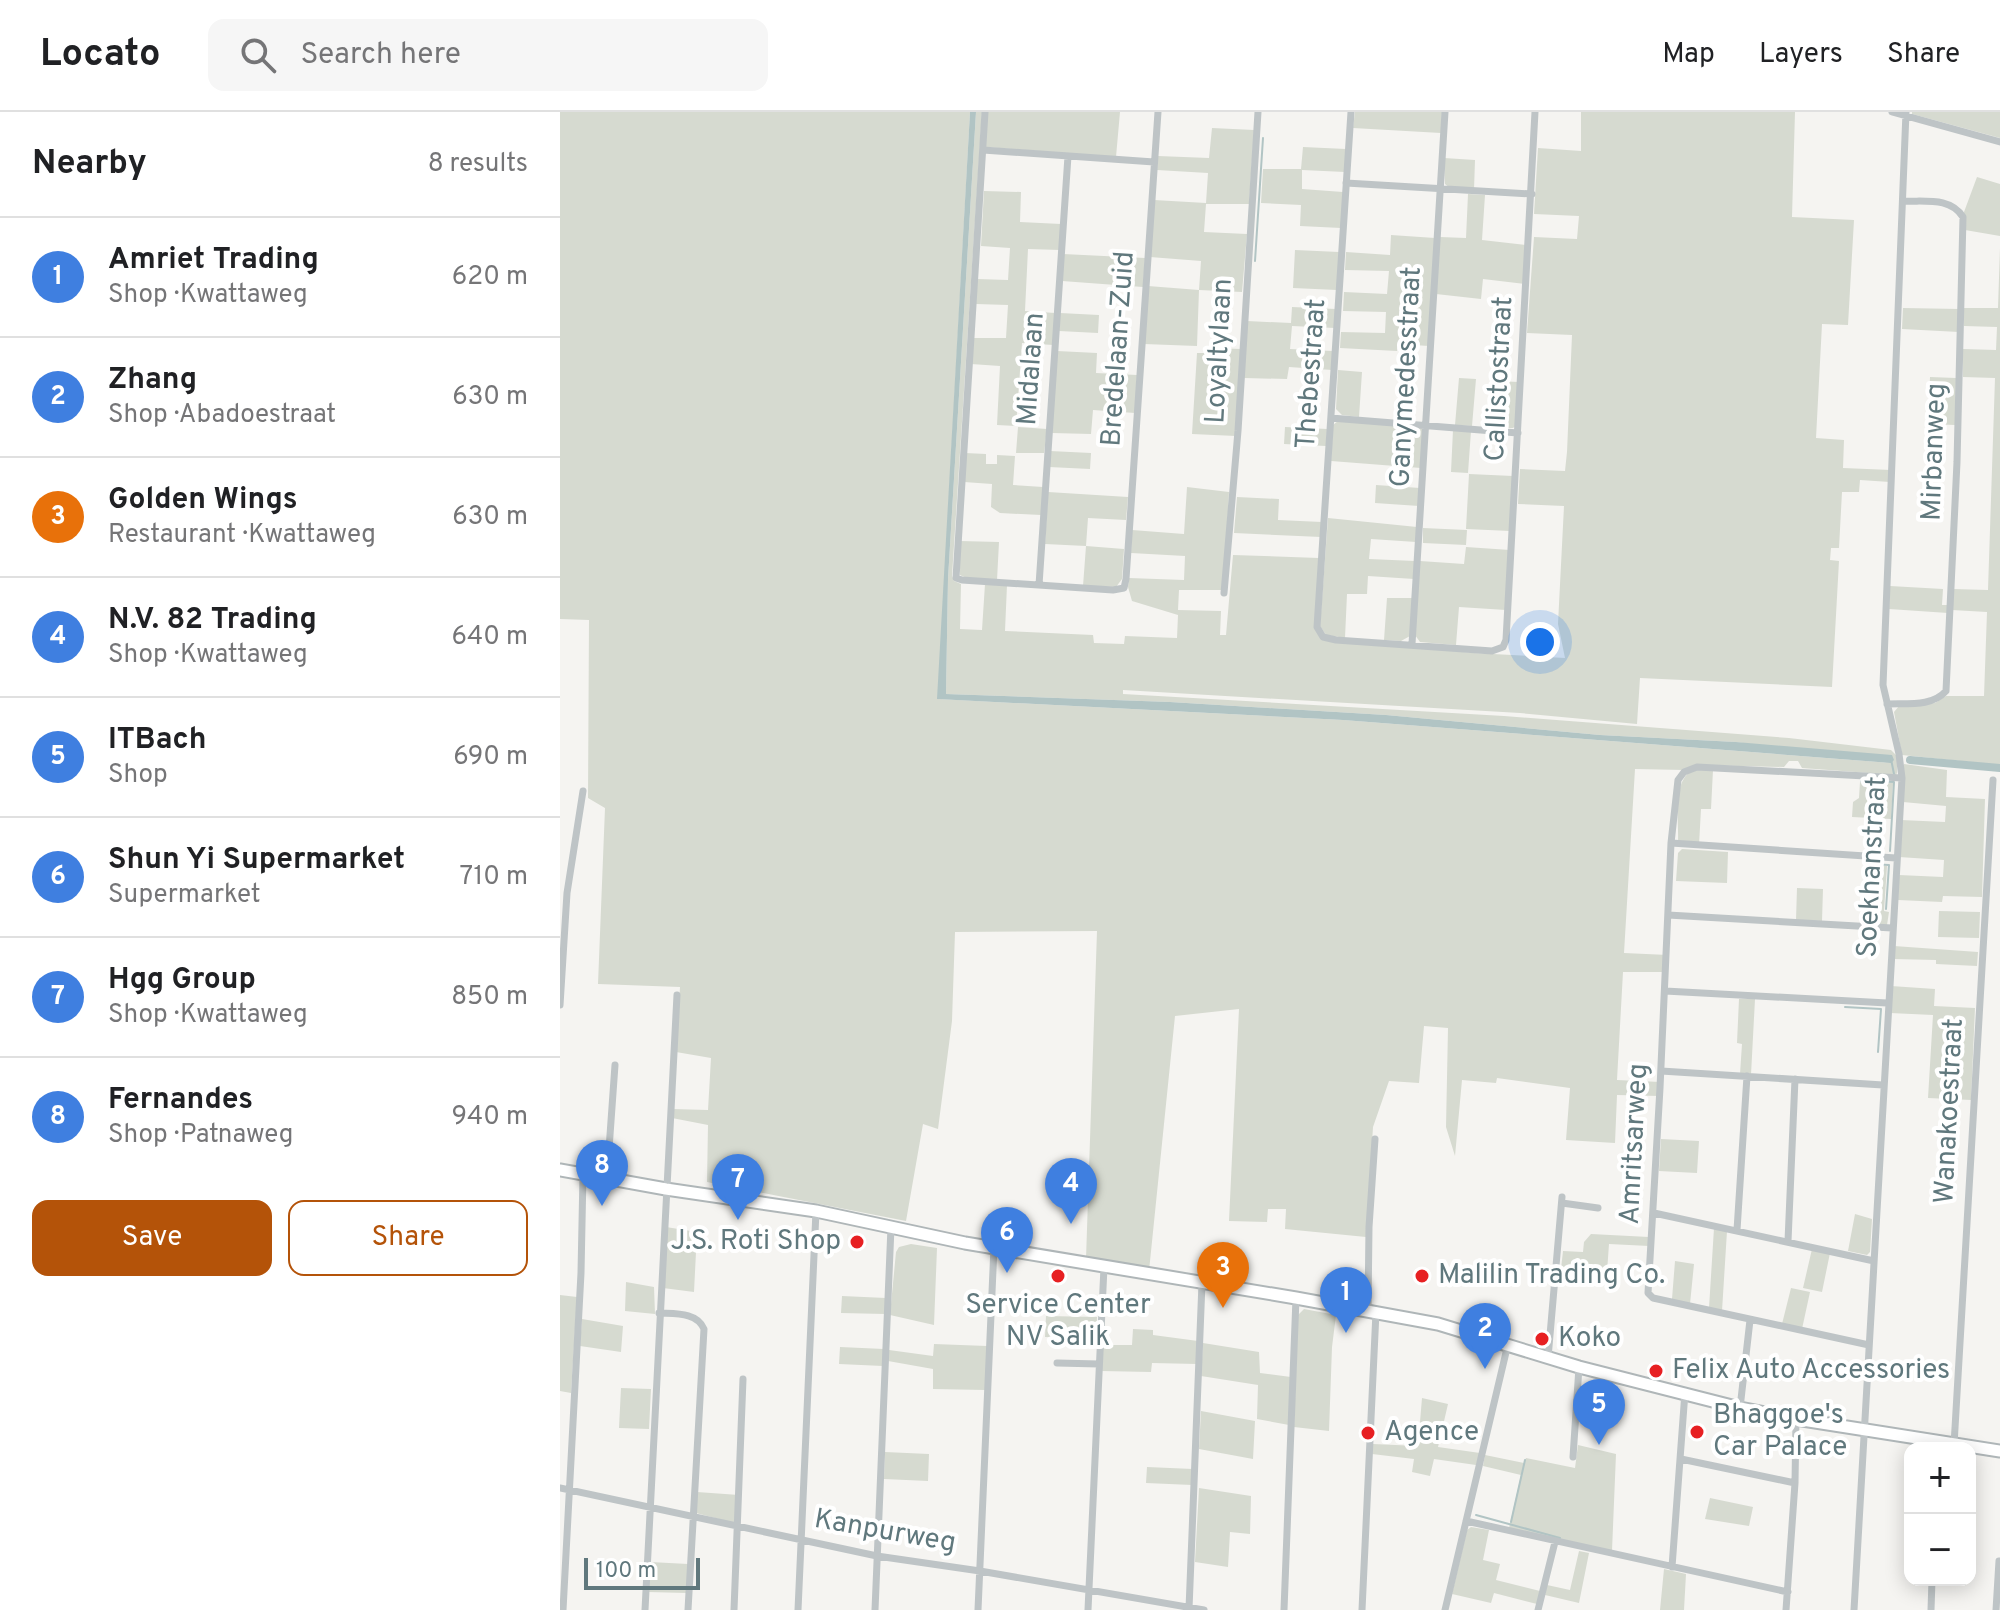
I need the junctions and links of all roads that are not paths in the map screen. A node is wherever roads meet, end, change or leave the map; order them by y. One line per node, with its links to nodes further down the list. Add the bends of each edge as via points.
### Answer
1 (985, 112): 11 (street)
2 (1158, 112): 13 (street, Bredelaan-Zuid)
3 (1258, 112): 22 (street, Loyaltylaan)
4 (1351, 112): 14 (street, Thebestraat)
5 (1445, 112): 15 (street, Ganymedesstraat)
6 (1535, 112): 16 (street, Callistostraat)
7 (1892, 112): 8 (street)
8 (1906, 114): 9 (street); 17 (street, Soekhanstraat)
9 (1918, 116): 10 (street)
10 (2000, 142)
11 (983, 150): 12 (street); 21 (street, via 956,578)
12 (1068, 156): 13 (street); 21 (street, Midalaan)
13 (1154, 162): 21 (street, Bredelaan-Zuid, via 1124,588)
14 (1346, 183): 15 (street); 18 (street, Thebestraat)
15 (1440, 189): 16 (street); 19 (street, Ganymedesstraat)
16 (1532, 194): 20 (street, Callistostraat)
17 (1904, 201): 24 (street, Soekhanstraat, via 1884,655); 24 (street, Mirbanweg, via 1948,203 1963,217 1958,416 1946,691 1930,701)
18 (1331, 418): 19 (street); 23 (street, Thebestraat, via 1317,627 1323,637 1336,640)
19 (1427, 424): 20 (street); 23 (street, Ganymedesstraat)
20 (1518, 433): 23 (street, Callistostraat, via 1503,647 1492,651)
21 (1039, 585)
22 (1224, 593)
23 (1412, 644)
24 (1887, 704): 25 (street, Soekhanstraat)
25 (1902, 773): 28 (street, Amritsarweg, via 1697,767 1678,780); 29 (street, Soekhanstraat)
26 (1993, 780): 72 (street, Wanakoestraat)
27 (583, 791): 35 (street, via 567,893)
28 (1671, 843): 29 (street); 30 (street, Amritsarweg)
29 (1896, 858): 31 (street, Soekhanstraat)
30 (1668, 915): 31 (street); 32 (street, Amritsarweg)
31 (1892, 928): 34 (street, Soekhanstraat)
32 (1665, 991): 34 (street); 37 (street, Amritsarweg)
33 (677, 995): 45 (street)
34 (1887, 1003): 40 (street, Soekhanstraat)
35 (560, 1005)
36 (615, 1065): 44 (street)
37 (1661, 1071): 38 (street); 48 (street, Amritsarweg)
38 (1747, 1076): 39 (street); 50 (street)
39 (1795, 1079): 40 (street); 51 (street)
40 (1883, 1085): 53 (street, Soekhanstraat)
41 (1375, 1139): 57 (street, via 1369,1227)
42 (560, 1170): 43 (main road)
43 (583, 1174): 44 (main road); 79 (street)
44 (607, 1177): 45 (main road)
45 (666, 1189): 47 (main road); 58 (street)
46 (1598, 1208): 62 (street, via 1562,1200)
47 (816, 1211): 49 (main road); 84 (street)
48 (1654, 1213): 50 (street); 59 (street, Amritsarweg, via 1648,1293)
49 (891, 1227): 52 (main road); 86 (street)
50 (1737, 1230): 51 (street)
51 (1788, 1241): 53 (street)
52 (994, 1247): 54 (main road); 89 (street)
53 (1874, 1261): 61 (street, Soekhanstraat)
54 (1104, 1267): 55 (main road); 64 (street)
55 (1202, 1283): 56 (main road); 93 (street)
56 (1296, 1298): 57 (main road); 103 (street)
57 (1372, 1312): 60 (main road); 104 (street)
58 (659, 1313): 80 (street); 81 (street, via 694,1317 704,1329)
59 (1750, 1320): 61 (street, Amritsarweg); 68 (street)
60 (1508, 1344): 62 (main road); 82 (street)
61 (1869, 1345): 70 (street, Soekhanstraat)
62 (1548, 1358): 65 (main road)
63 (1057, 1363): 64 (street)
64 (1099, 1364): 91 (street)
65 (1579, 1367): 67 (main road); 75 (street)
66 (743, 1379): 83 (street)
67 (1685, 1392): 68 (main road); 76 (street)
68 (1740, 1408): 69 (main road)
69 (1796, 1419): 70 (main road); 77 (street)
70 (1863, 1430): 71 (main road); 108 (street, Soekhanstraat)
71 (1926, 1442)
72 (1954, 1442)
73 (1976, 1448): 74 (main road)
74 (2000, 1451)
75 (1573, 1457)
76 (1681, 1459): 77 (street); 88 (street)
77 (1795, 1483): 92 (street)
78 (560, 1488): 79 (street, Kanpurweg)
79 (569, 1489): 80 (street, Kanpurweg); 94 (street)
80 (650, 1506): 81 (street, Kanpurweg); 95 (street)
81 (693, 1516): 83 (street, Kanpurweg); 96 (street)
82 (1466, 1521): 85 (street); 105 (street)
83 (737, 1526): 84 (street, Kanpurweg); 97 (street)
84 (801, 1539): 86 (street, Kanpurweg); 98 (street)
85 (1555, 1542): 88 (street); 106 (street)
86 (877, 1556): 89 (street, Kanpurweg); 99 (street)
87 (1999, 1561): 110 (street)
88 (1672, 1567): 92 (street)
89 (980, 1571): 91 (street, Kanpurweg); 100 (street)
90 (1932, 1586): 109 (street)
91 (1089, 1590): 93 (street, Kanpurweg); 101 (street)
92 (1788, 1592): 107 (street)
93 (1189, 1609): 102 (street, Kanpurweg)
94 (563, 1610)
95 (645, 1610)
96 (688, 1610)
97 (734, 1610)
98 (798, 1610)
99 (875, 1610)
100 (978, 1610)
101 (1088, 1610)
102 (1204, 1610)
103 (1284, 1610)
104 (1362, 1610)
105 (1445, 1610)
106 (1538, 1610)
107 (1786, 1610)
108 (1854, 1610)
109 (1931, 1610)
110 (1996, 1610)

